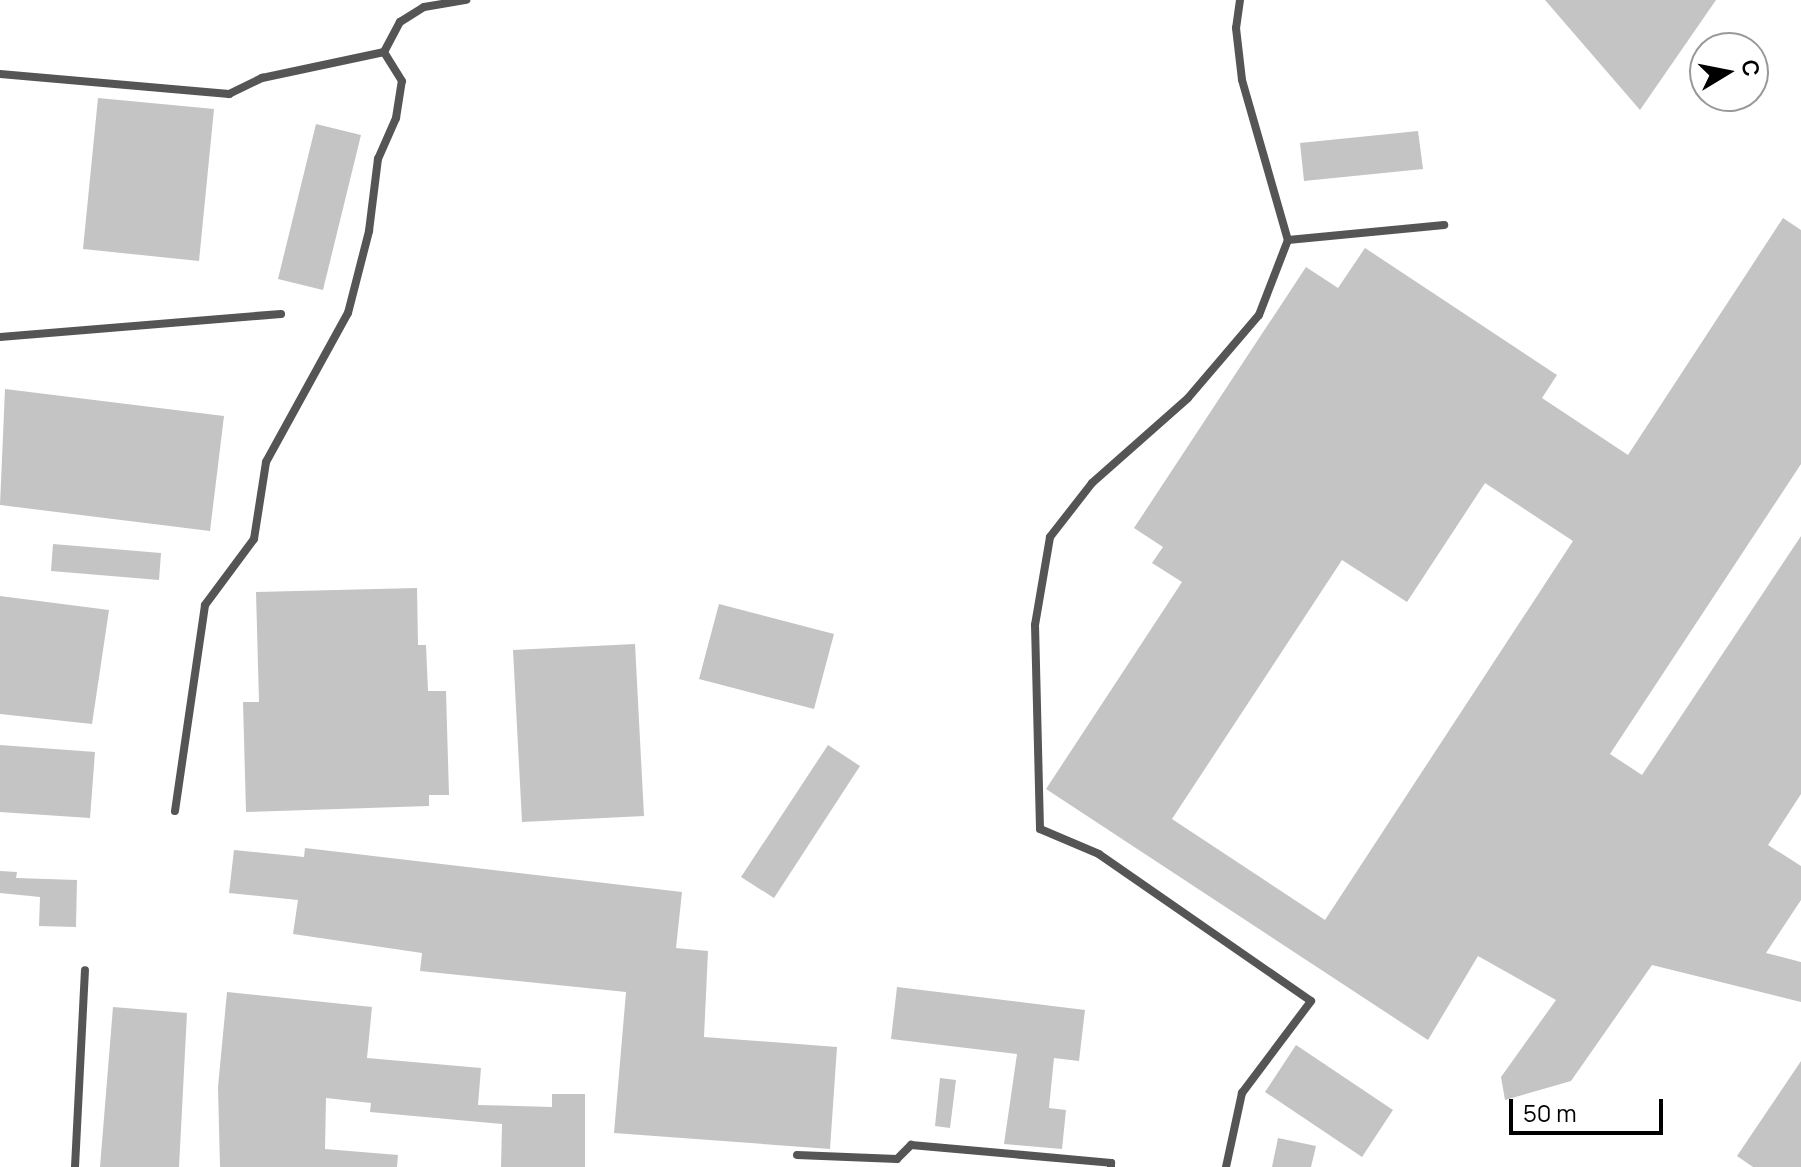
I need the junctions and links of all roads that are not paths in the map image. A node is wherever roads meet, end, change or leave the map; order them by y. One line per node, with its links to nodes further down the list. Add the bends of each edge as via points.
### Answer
1 (466, 0): 3 (lane, via 424,7 400,22)
2 (1240, 0): 6 (lane, via 1236,28 1242,80)
3 (384, 52): 4 (lane, via 262,78 229,94); 9 (lane, via 402,81 396,118 378,159 369,231 348,313 266,462 254,539 205,605)
4 (0, 74)
5 (1444, 225): 6 (lane)
6 (1288, 240): 14 (lane, via 1259,315 1188,398 1092,483 1050,537 1035,625 1040,829 1099,854 1311,1001 1242,1093)
7 (281, 314): 8 (lane)
8 (0, 337)
9 (175, 811)
10 (85, 970): 12 (lane)
11 (797, 1155): 13 (lane, via 897,1159 911,1145)
12 (75, 1167)
13 (1111, 1167)
14 (1226, 1167)

